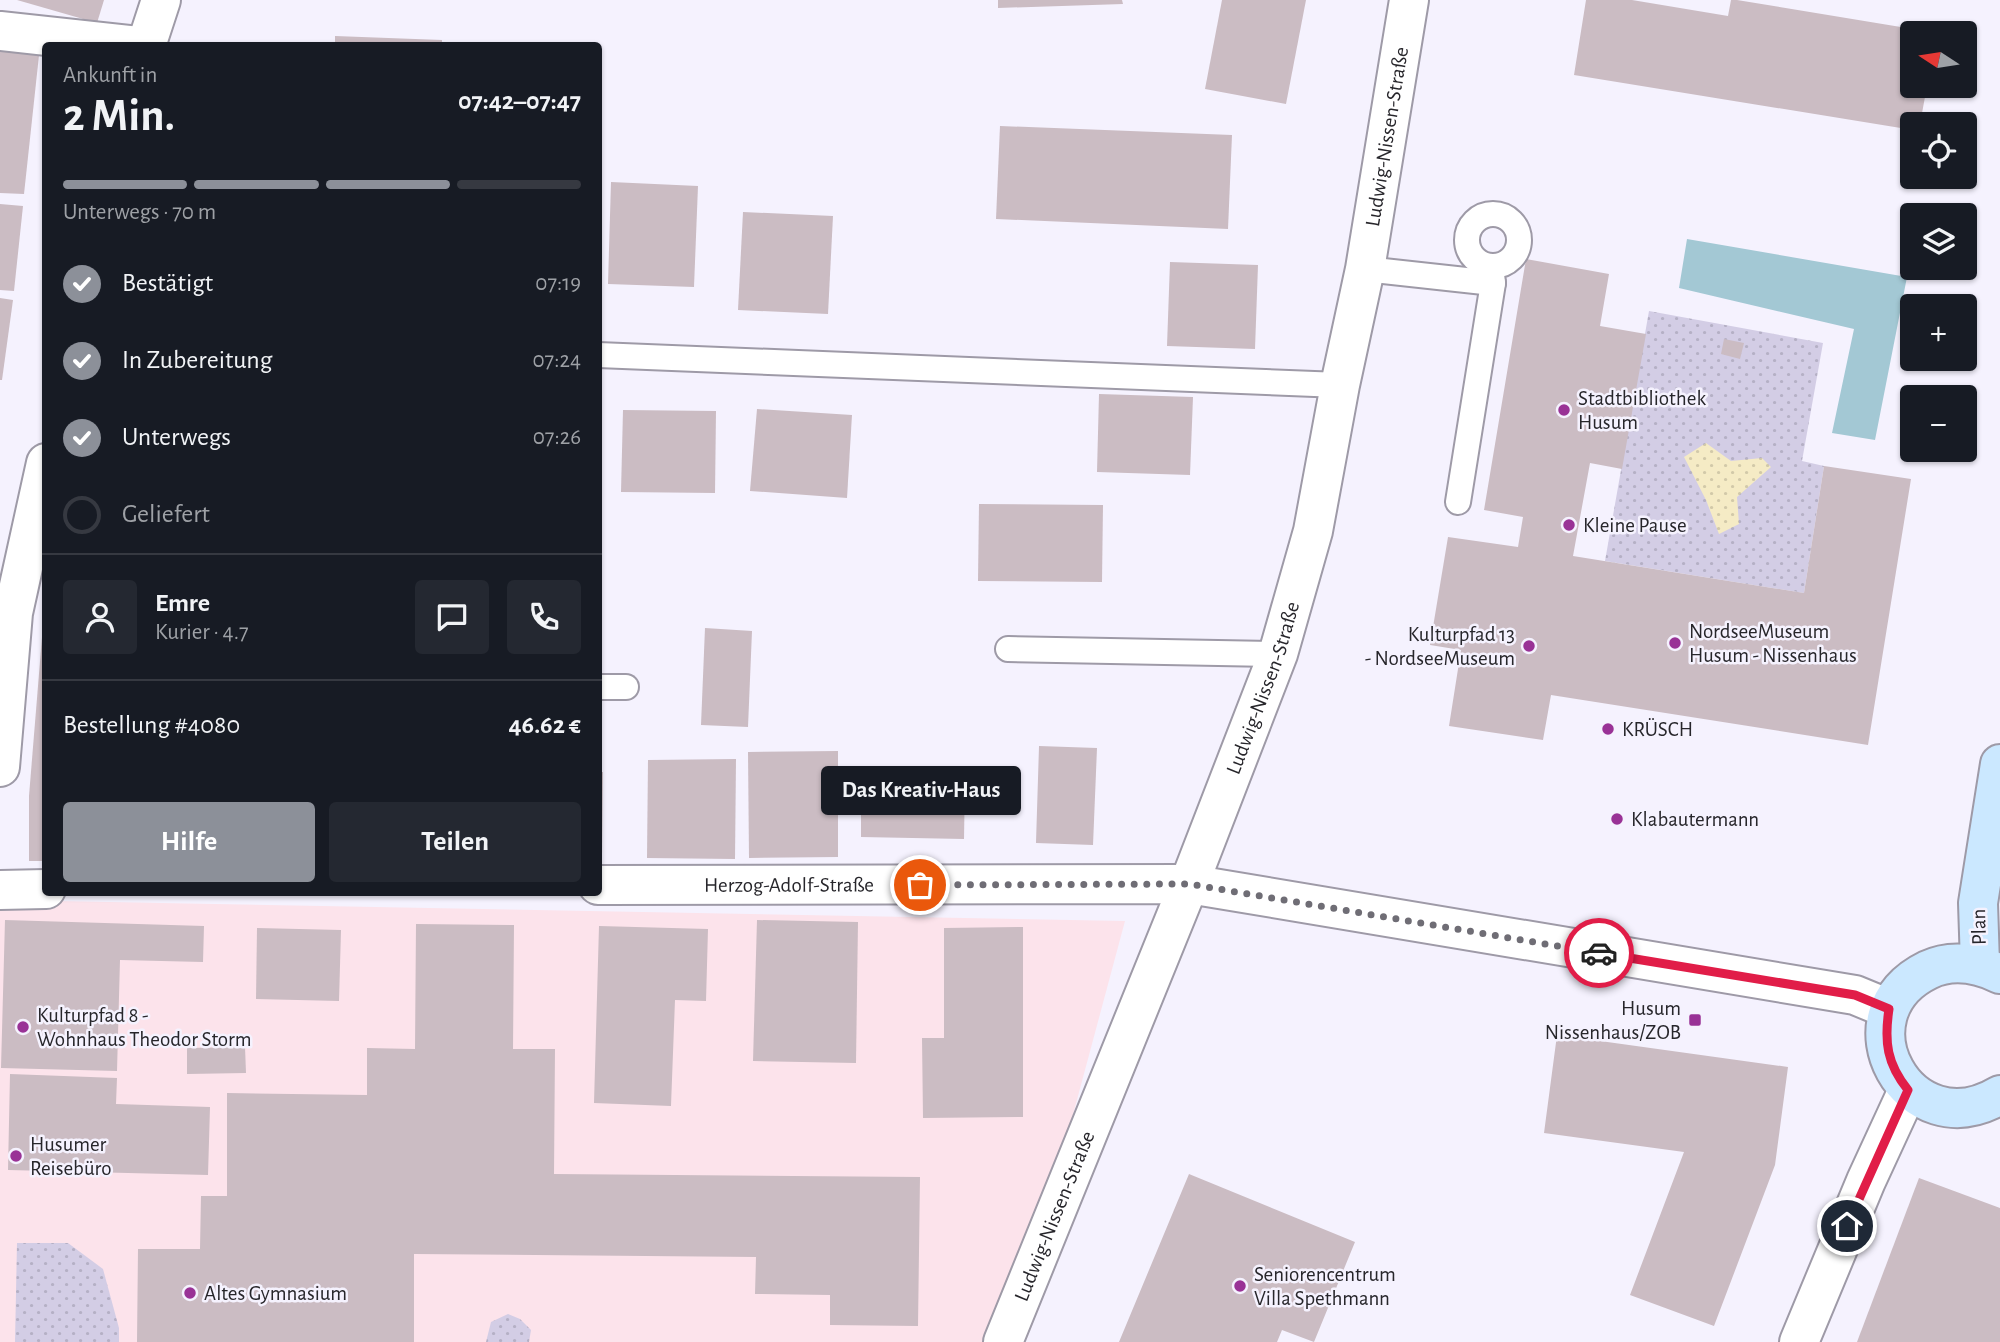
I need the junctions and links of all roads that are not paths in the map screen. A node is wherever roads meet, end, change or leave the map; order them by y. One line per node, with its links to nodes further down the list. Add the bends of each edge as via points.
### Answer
1 (161, 0): 5 (street)
2 (1409, 0): 6 (street, Ludwig-Nissen-Straße)
3 (0, 31): 4 (street)
4 (101, 42)
5 (147, 42)
6 (1365, 269): 8 (street, Ludwig-Nissen-Straße); 10 (lane, via 1492,275)
7 (602, 355): 8 (lane)
8 (1340, 385): 12 (street, Ludwig-Nissen-Straße, via 1313,531)
9 (42, 481): 16 (street, via 13,613)
10 (1458, 502)
11 (1008, 649): 12 (lane)
12 (1278, 654): 18 (street, Ludwig-Nissen-Straße)
13 (602, 687): 14 (lane)
14 (626, 687)
15 (2000, 764): 17 (main road, Plan)
16 (0, 766)
17 (1995, 839): 22 (main road, Plan, via 1978,903)
18 (1189, 884): 19 (street, Herzog-Adolf-Straße); 23 (street, Herzog-Adolf-Straße, via 1855,995); 26 (street, Ludwig-Nissen-Straße)
19 (602, 886)
20 (42, 889): 21 (street)
21 (0, 890)
22 (1990, 969): 23 (main road, via 1940,964 1913,977)
23 (1889, 1009): 24 (main road, via 1887,1052)
24 (1908, 1090): 25 (main road, via 1949,1109 1985,1104); 27 (street)
25 (2000, 1095)
26 (1003, 1342)
27 (1799, 1342)

